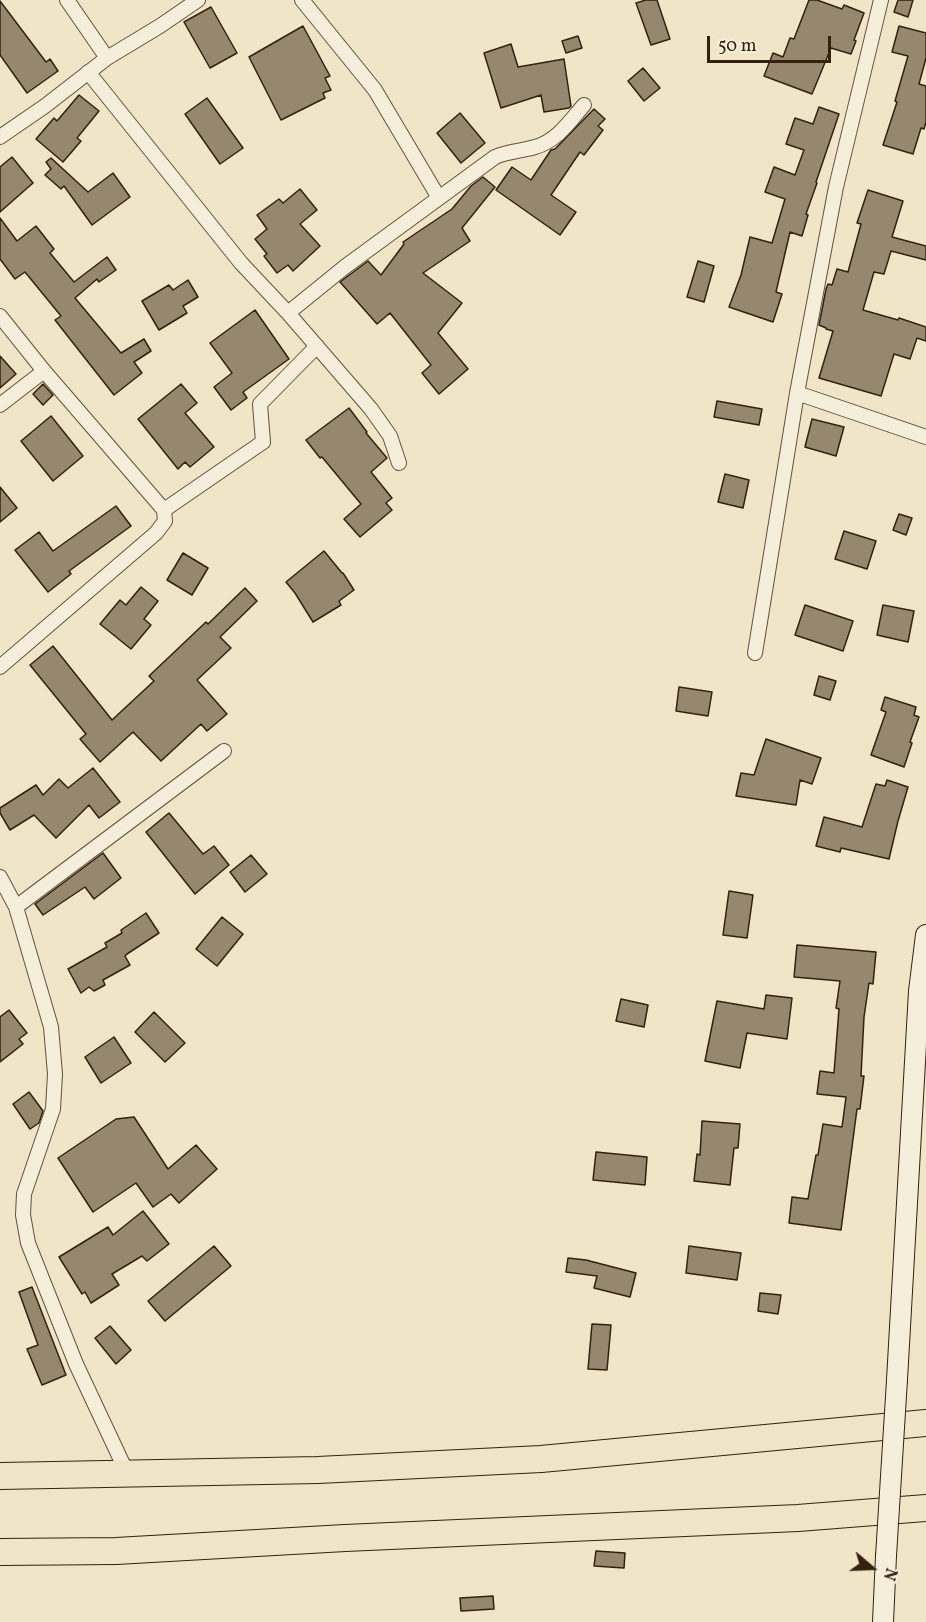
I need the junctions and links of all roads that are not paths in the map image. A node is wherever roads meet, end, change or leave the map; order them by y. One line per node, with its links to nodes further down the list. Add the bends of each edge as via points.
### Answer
1 (67, 0): 5 (street)
2 (198, 0): 5 (street)
3 (302, 0): 9 (street, via 375,90)
4 (881, 0): 14 (street, via 836,187)
5 (107, 58): 6 (street)
6 (88, 72): 8 (street); 10 (street, via 242,263)
7 (584, 105): 9 (street, via 559,135 538,147 495,157)
8 (0, 137)
9 (439, 198): 10 (street)
10 (288, 313): 12 (street)
11 (0, 316): 13 (street)
12 (317, 346): 17 (street, via 378,418 390,436); 18 (street, via 260,404 262,441)
13 (44, 371): 15 (street); 18 (street)
14 (797, 393): 16 (street); 19 (street)
15 (0, 405)
16 (926, 437)
17 (399, 463)
18 (164, 510): 20 (street, via 165,520 156,533)
19 (755, 653)
20 (0, 667)
21 (224, 751): 23 (street)
22 (0, 878): 23 (street)
23 (16, 907): 26 (street, via 51,1027 55,1074 53,1109 24,1194 28,1243 76,1364)
24 (926, 935): 30 (main road, bridge, via 919,991)
25 (926, 1423): 26 (highway, via 541,1459)
26 (128, 1475): 27 (highway)
27 (0, 1476)
28 (926, 1508): 29 (highway, via 798,1518 116,1551)
29 (0, 1552)
30 (883, 1622)

